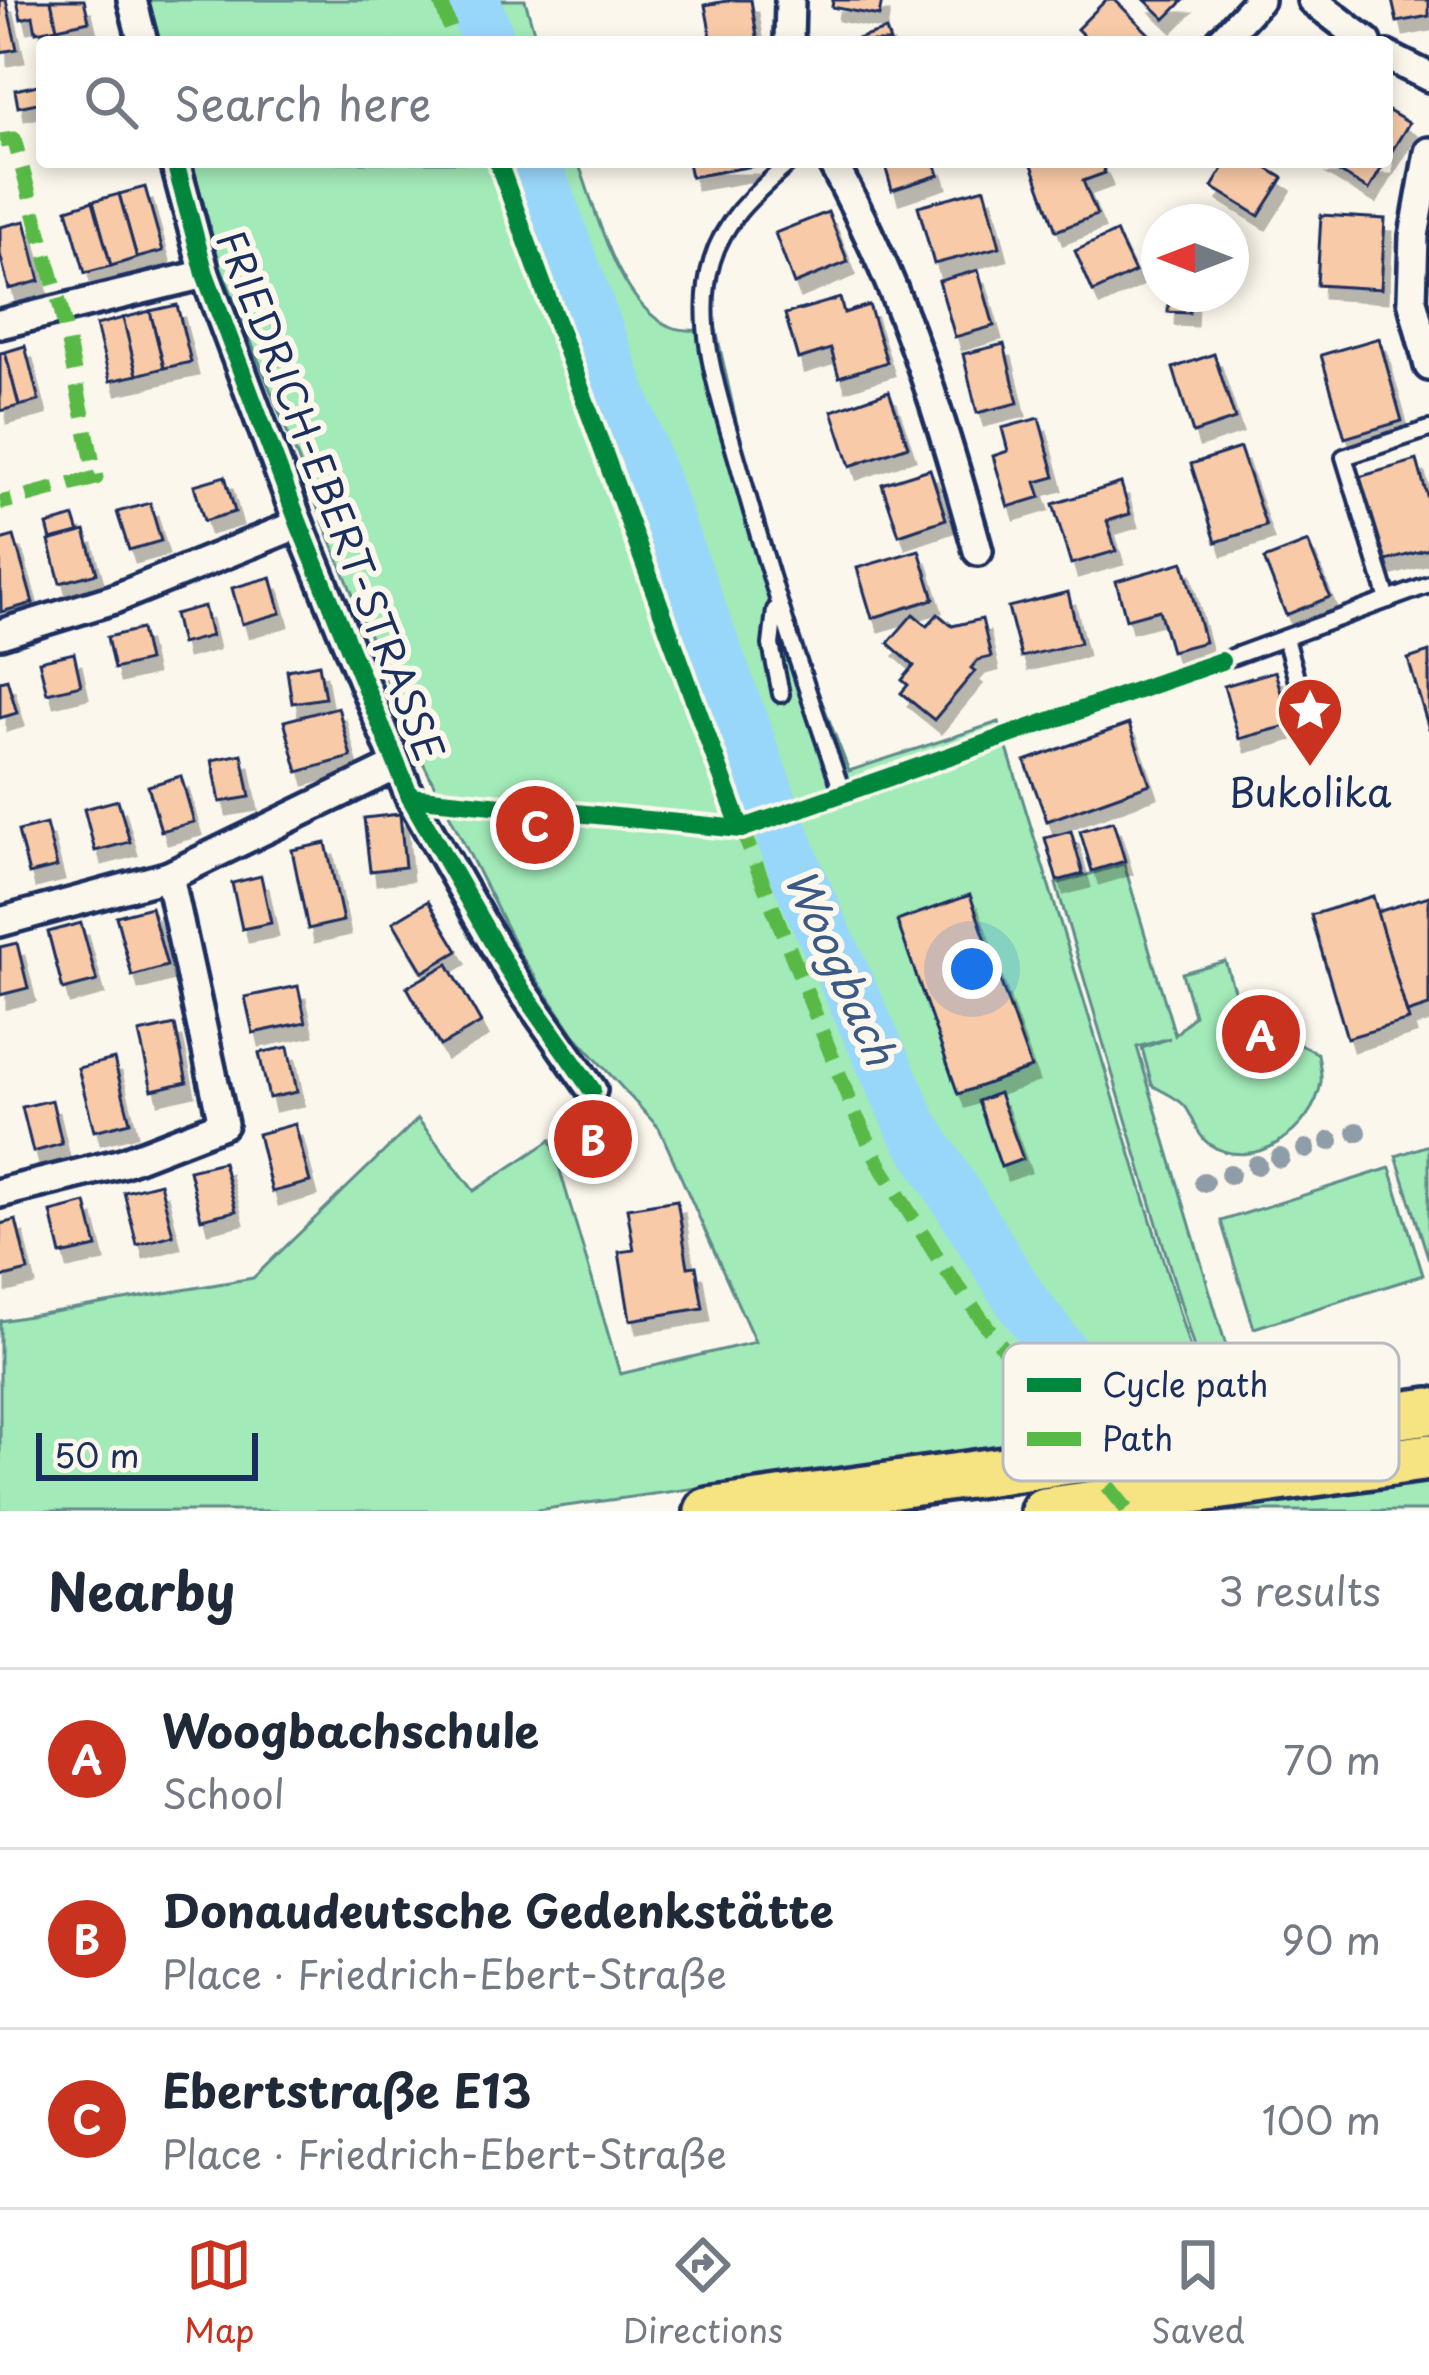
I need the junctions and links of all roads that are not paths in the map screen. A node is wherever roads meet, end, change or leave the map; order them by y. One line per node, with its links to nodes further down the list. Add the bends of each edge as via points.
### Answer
1 (131, 0): 5 (street)
2 (790, 0): 6 (street)
3 (1259, 0): 7 (street)
4 (1312, 0): 8 (street)
5 (141, 36)
6 (789, 36)
7 (1226, 36)
8 (1359, 36)
9 (1393, 59): 10 (street)
10 (1429, 77)
11 (1429, 152): 17 (street, via 1412,300)
12 (177, 168): 15 (street, FRIEDRICH-EBERT-STRASSE)
13 (783, 168): 23 (lane, via 737,210 721,237 707,300 710,355)
14 (835, 168): 20 (street, via 908,320)
15 (205, 274): 16 (street); 19 (street, FRIEDRICH-EBERT-STRASSE)
16 (0, 324)
17 (1429, 366)
18 (1429, 429): 22 (lane, via 1344,457)
19 (299, 524): 24 (street, via 114,599); 29 (street, FRIEDRICH-EBERT-STRASSE)
20 (978, 551)
21 (1429, 585): 22 (lane)
22 (1388, 600): 25 (lane)
23 (776, 604): 27 (lane, via 771,646); 30 (lane)
24 (0, 634)
25 (1285, 638): 26 (lane); 28 (lane)
26 (1221, 661)
27 (781, 694)
28 (1301, 696)
29 (396, 766): 31 (street); 33 (street, FRIEDRICH-EBERT-STRASSE, via 512,976)
30 (843, 794)
31 (169, 876): 32 (street); 34 (street, via 223,1124 122,1163)
32 (0, 922)
33 (592, 1090)
34 (0, 1193)
35 (1429, 1411): 36 (highway)
36 (1399, 1415)
37 (1429, 1457): 38 (highway)
38 (1399, 1461)
39 (1003, 1470): 41 (highway)
40 (1262, 1481): 42 (highway)
41 (708, 1511)
42 (1044, 1511)

